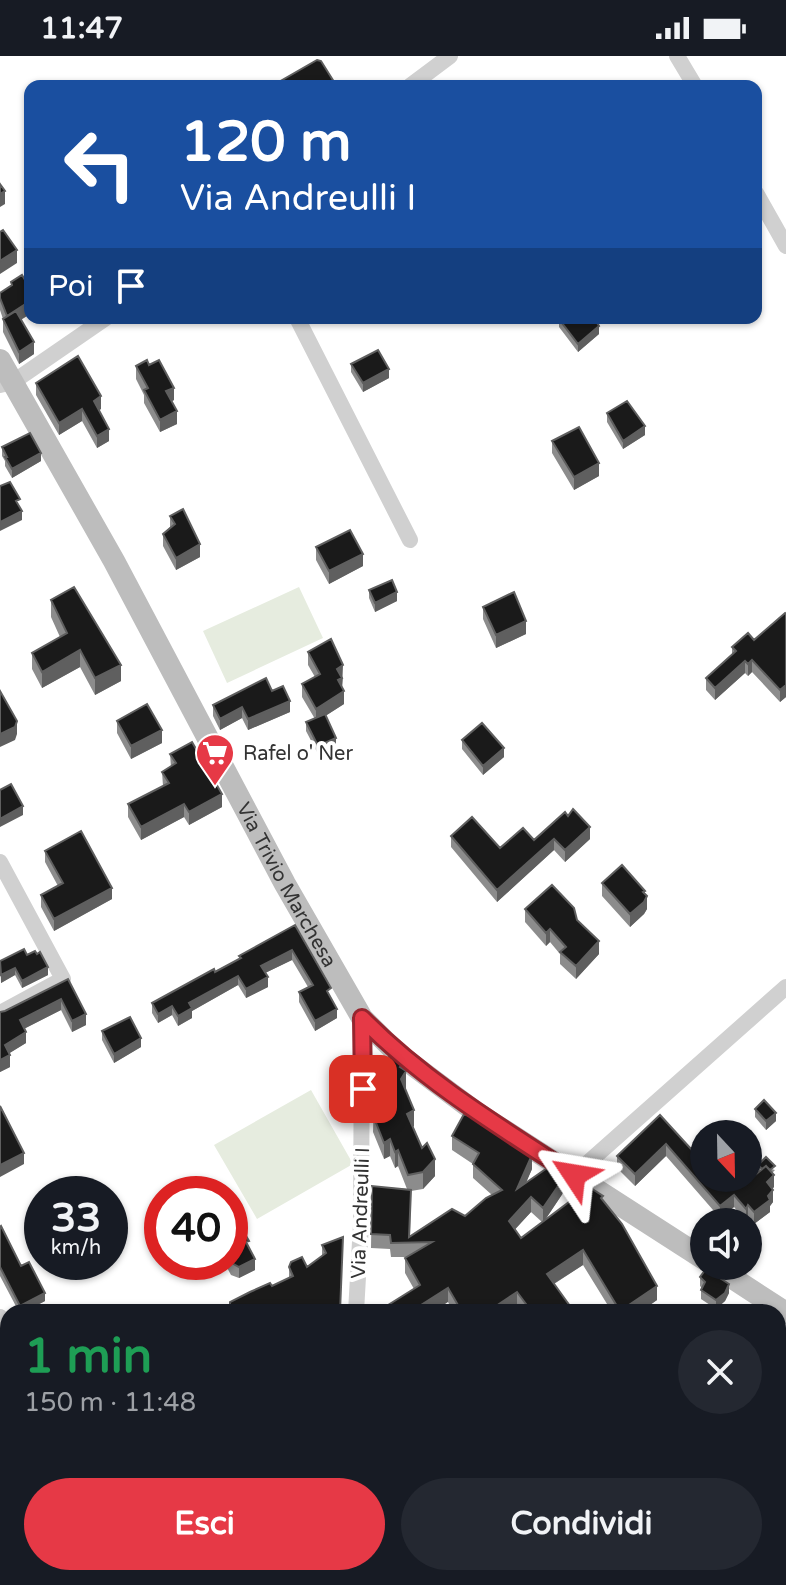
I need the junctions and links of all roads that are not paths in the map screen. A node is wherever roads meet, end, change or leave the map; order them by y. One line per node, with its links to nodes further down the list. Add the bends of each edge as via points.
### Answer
1 (450, 56): 3 (street)
2 (677, 56): 4 (street)
3 (418, 80)
4 (691, 80)
5 (762, 204): 6 (street)
6 (786, 246)
7 (97, 324): 10 (street)
8 (300, 324): 11 (street)
9 (0, 360): 10 (street, Via Trivio Marchesa)
10 (6, 384): 15 (street, Via Trivio Marchesa, via 114,561)
11 (410, 540)
12 (0, 862): 14 (street, via 63,979)
13 (786, 987): 16 (street)
14 (1, 1009)
15 (362, 1018): 16 (street, Via Trivio Marchesa, via 398,1054 477,1113); 19 (street, Via Andreulli I)
16 (574, 1175): 17 (street, Via Trivio Marchesa)
17 (690, 1250)
18 (735, 1280): 20 (street)
19 (356, 1304)
20 (772, 1304)

